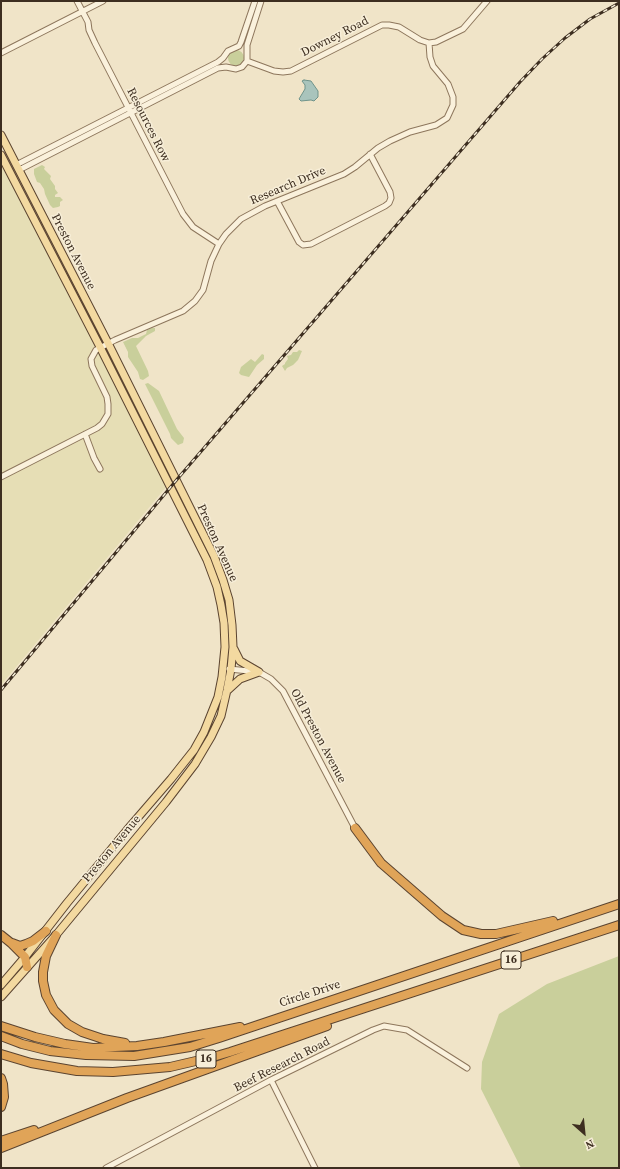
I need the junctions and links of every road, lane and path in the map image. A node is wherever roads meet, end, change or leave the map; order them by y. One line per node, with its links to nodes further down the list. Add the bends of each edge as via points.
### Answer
1 (77, 1): 6 (street, Resources Row)
2 (103, 1): 6 (street)
3 (255, 1): 8 (street, via 243,39)
4 (261, 1): 10 (street)
5 (487, 1): 7 (street, via 463,29)
6 (82, 12): 9 (street); 14 (street, Resources Row)
7 (429, 43): 12 (street, Downey Road, via 416,38 403,28 382,25 291,70 274,71); 17 (street, Research Drive, via 433,66 452,93 452,110 440,124 398,137)
8 (234, 48): 10 (street, via 241,49); 11 (street)
9 (1, 53)
10 (246, 54): 12 (street)
11 (226, 55): 13 (street); 14 (street, via 218,62)
12 (246, 61): 13 (street, via 239,69)
13 (230, 67): 14 (street, via 218,68)
14 (129, 111): 19 (street); 21 (street, Resources Row, via 185,218 193,227)
15 (1, 135): 19 (main road, Preston Avenue)
16 (1, 148): 19 (main road, via 12,166)
17 (370, 154): 20 (street, Research Drive, via 344,174); 20 (street, via 390,192 389,202 317,241 306,245 299,242)
18 (1, 155): 23 (main road, Preston Avenue)
19 (17, 167): 22 (main road, Preston Avenue)
20 (277, 201): 21 (street, Research Drive, via 241,219)
21 (219, 244): 22 (street, Research Drive, via 211,261 204,290 195,301 183,310)
22 (108, 343): 23 (street, Research Drive); 27 (main road, Preston Avenue, via 218,565 230,610)
23 (100, 347): 24 (street, via 91,358 91,364 107,397 108,410 102,424); 28 (main road, Preston Avenue, via 210,569 223,614)
24 (85, 434): 25 (street); 26 (street)
25 (100, 469)
26 (1, 477)
27 (233, 647): 29 (main road, Preston Avenue); 30 (main road, via 240,661)
28 (223, 668): 29 (street, Old Preston Avenue); 36 (main road, Preston Avenue, via 218,697 194,750)
29 (231, 669): 30 (street, Old Preston Avenue); 31 (main road, Preston Avenue)
30 (259, 672): 31 (main road, via 240,679); 32 (street, Old Preston Avenue, via 280,686 286,695)
31 (227, 690): 38 (main road, Preston Avenue, via 216,727 195,764)
32 (355, 828): 34 (highway, via 382,863 463,930 496,934 572,916)
33 (619, 904): 34 (highway, Circle Drive / 16)
34 (585, 916): 46 (highway, Circle Drive / 16)
35 (619, 925): 43 (highway, 16)
36 (46, 931): 39 (highway, via 20,946); 40 (main road, Preston Avenue)
37 (1, 935): 39 (highway)
38 (56, 935): 41 (main road, Preston Avenue); 48 (highway, via 46,956 43,977 48,1000 60,1018 76,1030 103,1039)
39 (11, 942): 40 (highway)
40 (25, 957): 41 (highway); 42 (main road, Preston Avenue)
41 (27, 967): 44 (main road, Preston Avenue)
42 (1, 985)
43 (404, 996): 49 (highway, 16, via 224,1054 170,1067 114,1072 77,1071 31,1063); 53 (highway, via 373,1010)
44 (1, 997)
45 (1, 1026): 48 (highway, via 35,1037 93,1048)
46 (252, 1026): 47 (highway, Circle Drive / 16, via 190,1047 134,1056 63,1053 22,1044); 48 (highway)
47 (1, 1036)
48 (164, 1042)
49 (1, 1054)
50 (467, 1068): 52 (street, Beef Research Road, via 407,1030 384,1026)
51 (1, 1078): 54 (highway, via 4,1097)
52 (271, 1080): 57 (street, Beef Research Road); 58 (street)
53 (127, 1098): 55 (highway); 56 (highway)
54 (1, 1107)
55 (1, 1141)
56 (1, 1148)
57 (106, 1168)
58 (315, 1168)

